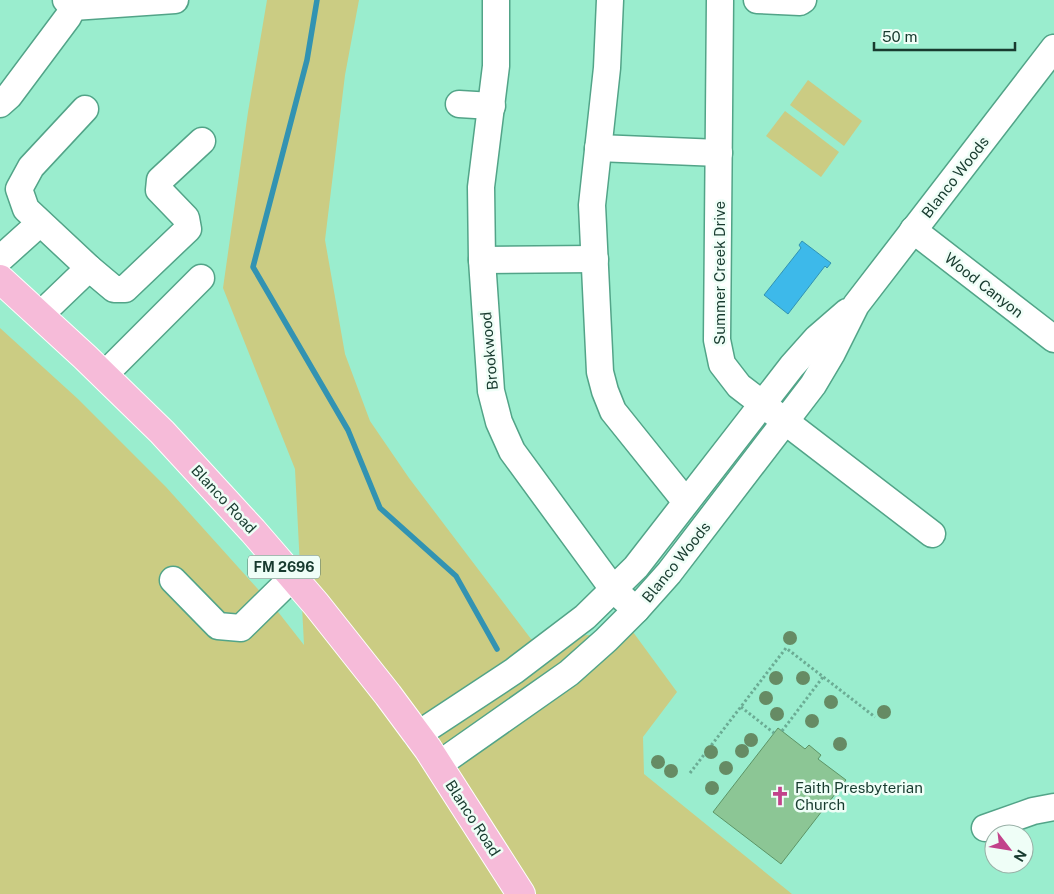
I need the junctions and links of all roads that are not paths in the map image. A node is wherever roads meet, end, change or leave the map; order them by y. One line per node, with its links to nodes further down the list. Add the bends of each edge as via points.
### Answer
1 (175, 0): 7 (street)
2 (496, 0): 11 (street, Brookwood)
3 (610, 0): 14 (street, via 607,68)
4 (720, 0): 15 (street, Summer Creek Drive)
5 (757, 0): 6 (street)
6 (804, 0)
7 (70, 4): 9 (street, via 68,17)
8 (1054, 48): 17 (street, Blanco Woods)
9 (3, 96)
10 (459, 104): 11 (street)
11 (492, 106): 20 (street, Brookwood, via 482,187)
12 (85, 109): 16 (street, via 31,167 19,189 26,210)
13 (202, 141): 21 (street, via 160,180 159,190 186,218 188,228 125,288 114,289)
14 (598, 148): 15 (street); 19 (street, via 592,205)
15 (719, 153): 28 (street, Summer Creek Drive, via 717,340 722,364 739,386)
16 (40, 223): 18 (street); 21 (street)
17 (913, 230): 24 (street, Blanco Woods); 26 (street, Wood Canyon)
18 (0, 259)
19 (595, 259): 20 (street); 30 (street, via 600,372 606,391 614,411)
20 (482, 260): 34 (street, Brookwood, via 490,391 499,422 512,451)
21 (89, 268): 25 (street)
22 (201, 278): 27 (street)
23 (0, 279): 25 (main road, Blanco Road / FM 2696)
24 (856, 306): 28 (street, Blanco Woods, via 817,338); 29 (street, Blanco Woods, via 813,385)
25 (40, 315): 27 (main road, Blanco Road / FM 2696)
26 (1054, 339)
27 (104, 376): 32 (main road, Blanco Road / FM 2696, via 162,432)
28 (762, 404): 29 (street, Summer Creek Drive); 30 (street, Blanco Woods)
29 (785, 421): 31 (street, Summer Creek Drive); 35 (street, Blanco Woods, via 669,573)
30 (686, 502): 34 (street, Blanco Woods, via 636,567)
31 (932, 534)
32 (293, 577): 33 (street, via 241,628 218,626); 36 (main road, Blanco Road / FM 2696)
33 (173, 580)
34 (613, 589): 35 (street, Brookwood); 36 (street, Blanco Woods, via 585,617 514,671)
35 (636, 610): 37 (street, Blanco Woods, via 569,673)
36 (417, 735): 37 (main road, Blanco Road / FM 2696)
37 (438, 765): 40 (main road, Blanco Road / FM 2696)
38 (1054, 807): 39 (street)
39 (996, 824)
40 (521, 894)

